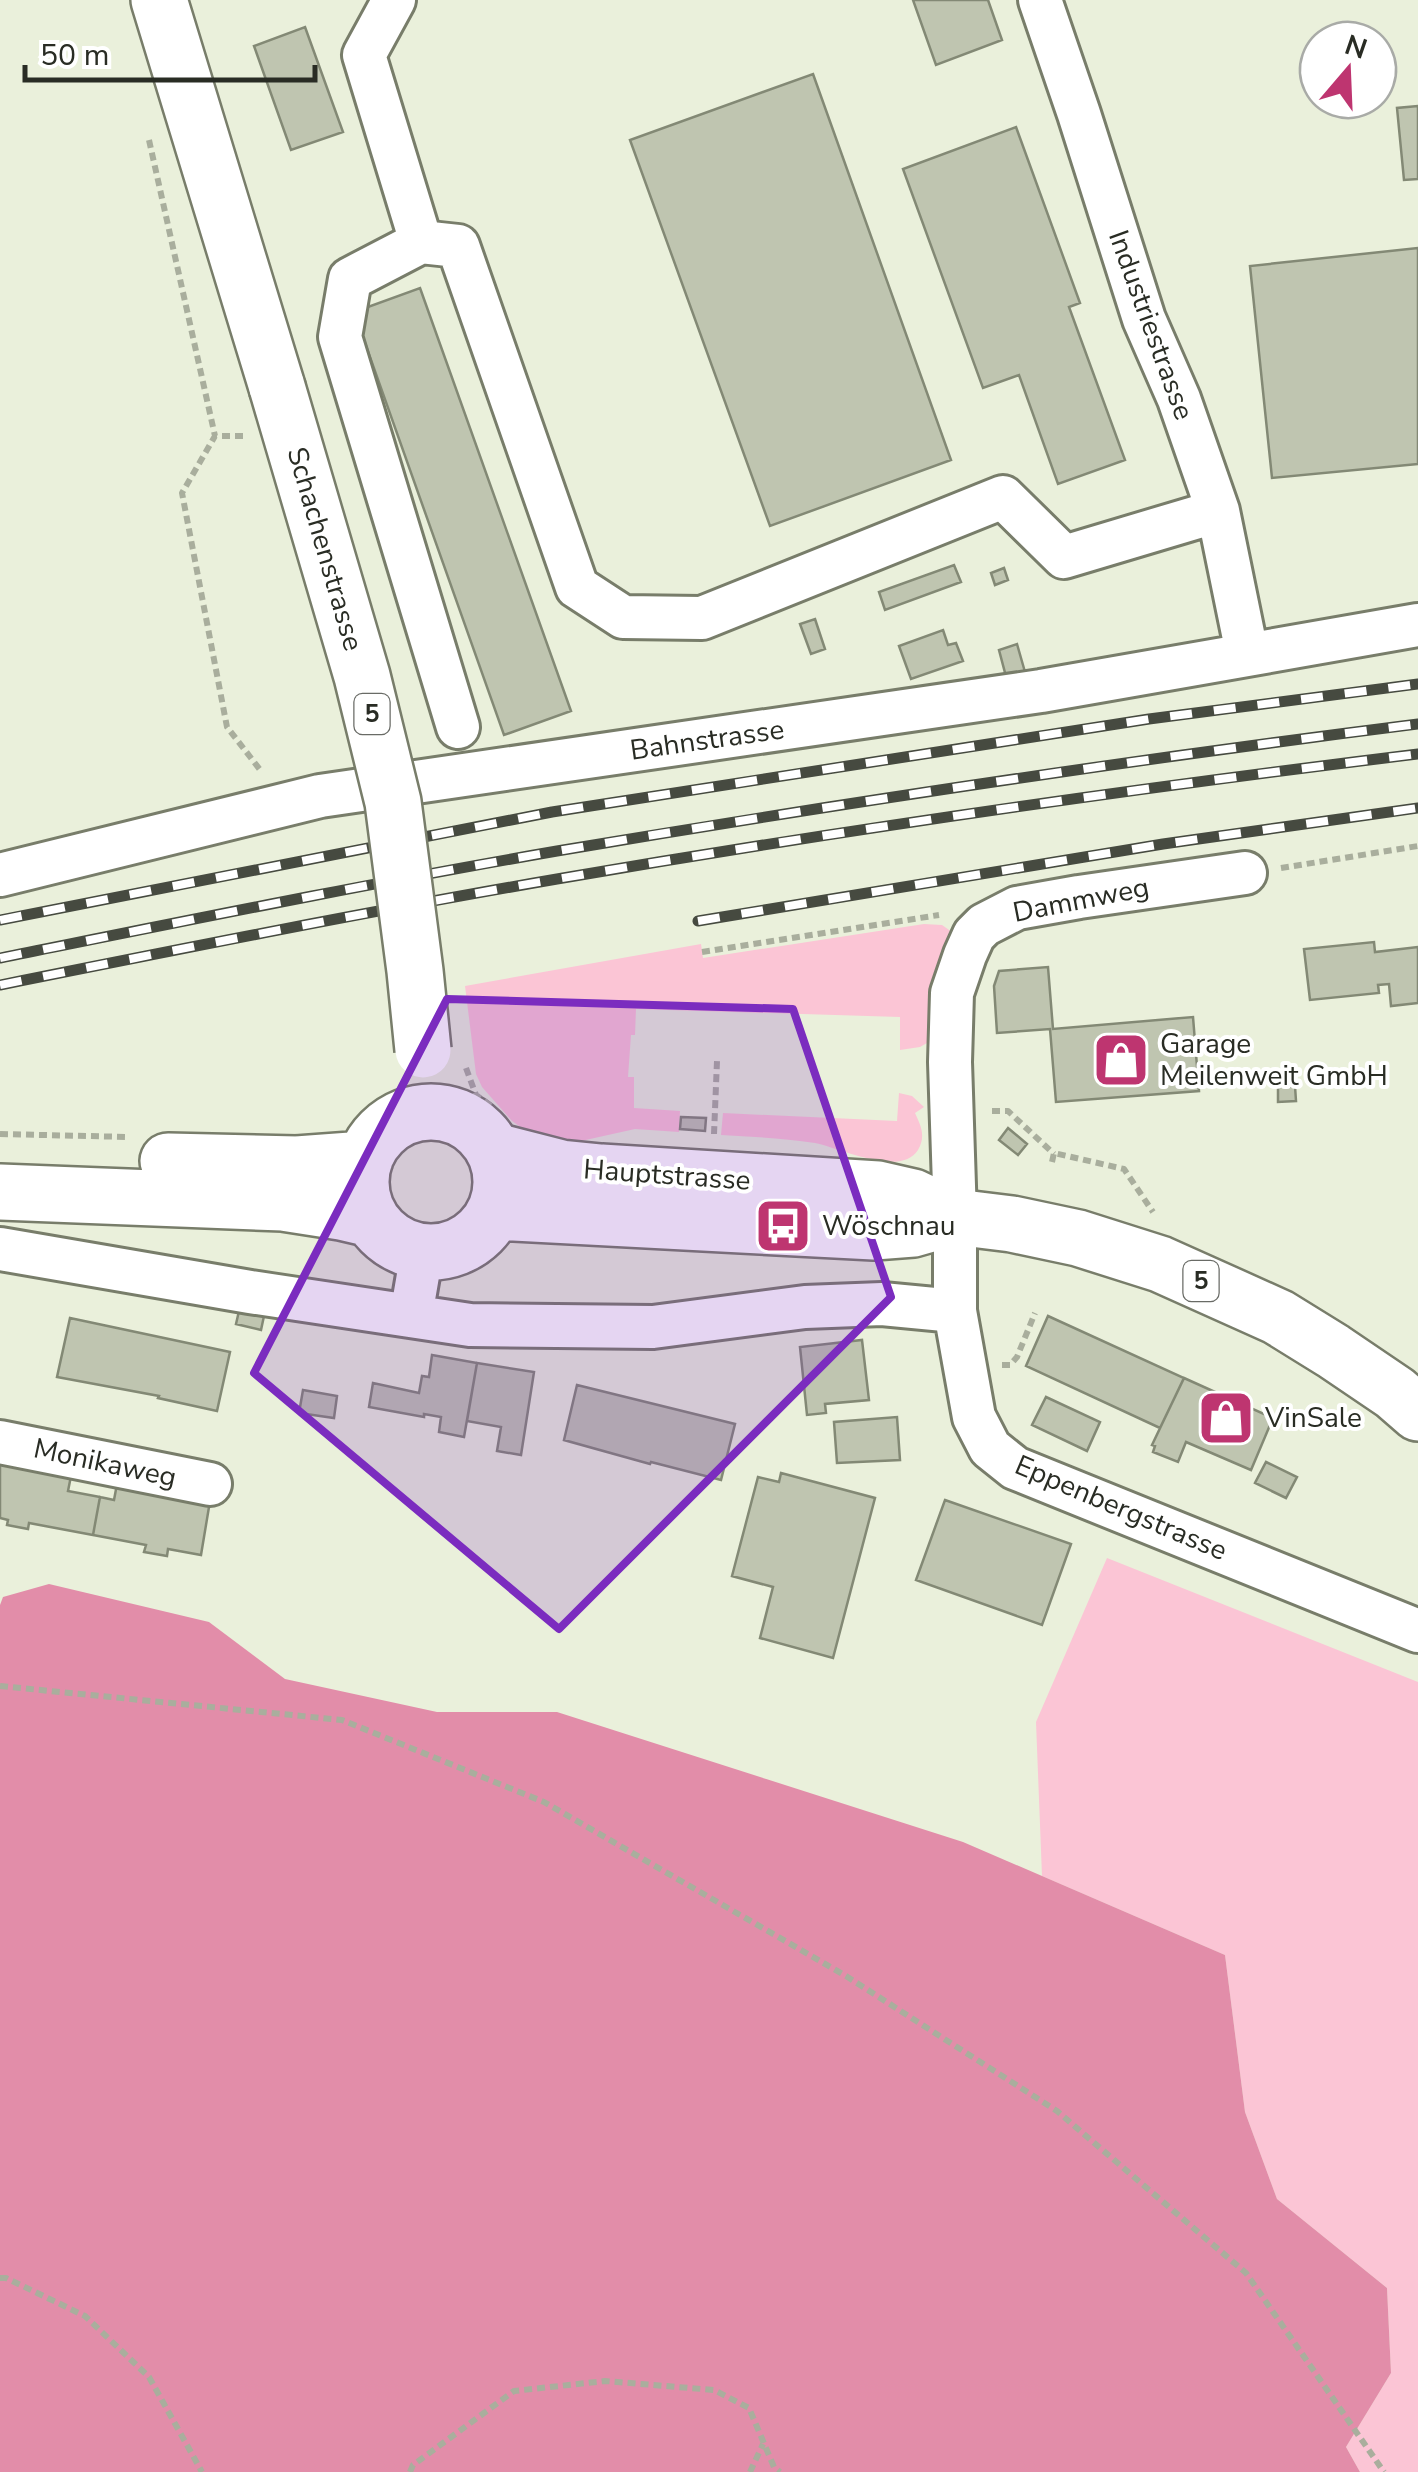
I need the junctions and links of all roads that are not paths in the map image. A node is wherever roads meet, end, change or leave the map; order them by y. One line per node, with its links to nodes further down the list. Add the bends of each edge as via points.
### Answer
1 (158, 0): 11 (main road, Schachenstrasse / 5, bridge, via 394,802)
2 (394, 0): 4 (street, via 364,55)
3 (1040, 0): 5 (street, Industriestrasse, via 1144,319)
4 (420, 242): 5 (street, via 458,246 577,586 622,617 702,618 1003,497 1064,557); 8 (street, via 350,279 340,337)
5 (1218, 510): 7 (street, Industriestrasse)
6 (1418, 625): 7 (street, Bahnstrasse)
7 (1248, 653): 10 (street, Bahnstrasse, via 1022,694 320,796)
8 (458, 727)
9 (1245, 873): 17 (street, Dammweg, via 1032,905 974,935 952,994)
10 (0, 875)
11 (428, 1112): 12 (main road, via 468,1121); 14 (main road, via 396,1120)
12 (495, 1151): 16 (main road, via 502,1171); 17 (main road, Hauptstrasse / 5, via 588,1171 878,1189)
13 (0, 1156): 14 (main road, via 297,1164)
14 (364, 1159): 18 (main road, via 363,1200)
15 (0, 1192): 18 (main road, via 283,1203)
16 (495, 1212): 17 (main road, Hauptstrasse / 5, via 874,1232); 20 (main road, via 465,1244)
17 (956, 1217): 21 (street, Eppenbergstrasse); 23 (main road, Hauptstrasse / 5, via 1078,1238 1175,1270 1278,1317)
18 (371, 1219): 20 (main road, via 385,1235)
19 (0, 1249): 22 (street)
20 (422, 1252): 22 (street)
21 (955, 1311): 22 (street, via 882,1304 805,1307 653,1327 470,1325); 26 (street, Eppenbergstrasse, via 974,1418 990,1448 1014,1468)
22 (411, 1316)
23 (1418, 1413)
24 (0, 1442): 25 (street, Monikaweg)
25 (210, 1484)
26 (1418, 1630)

